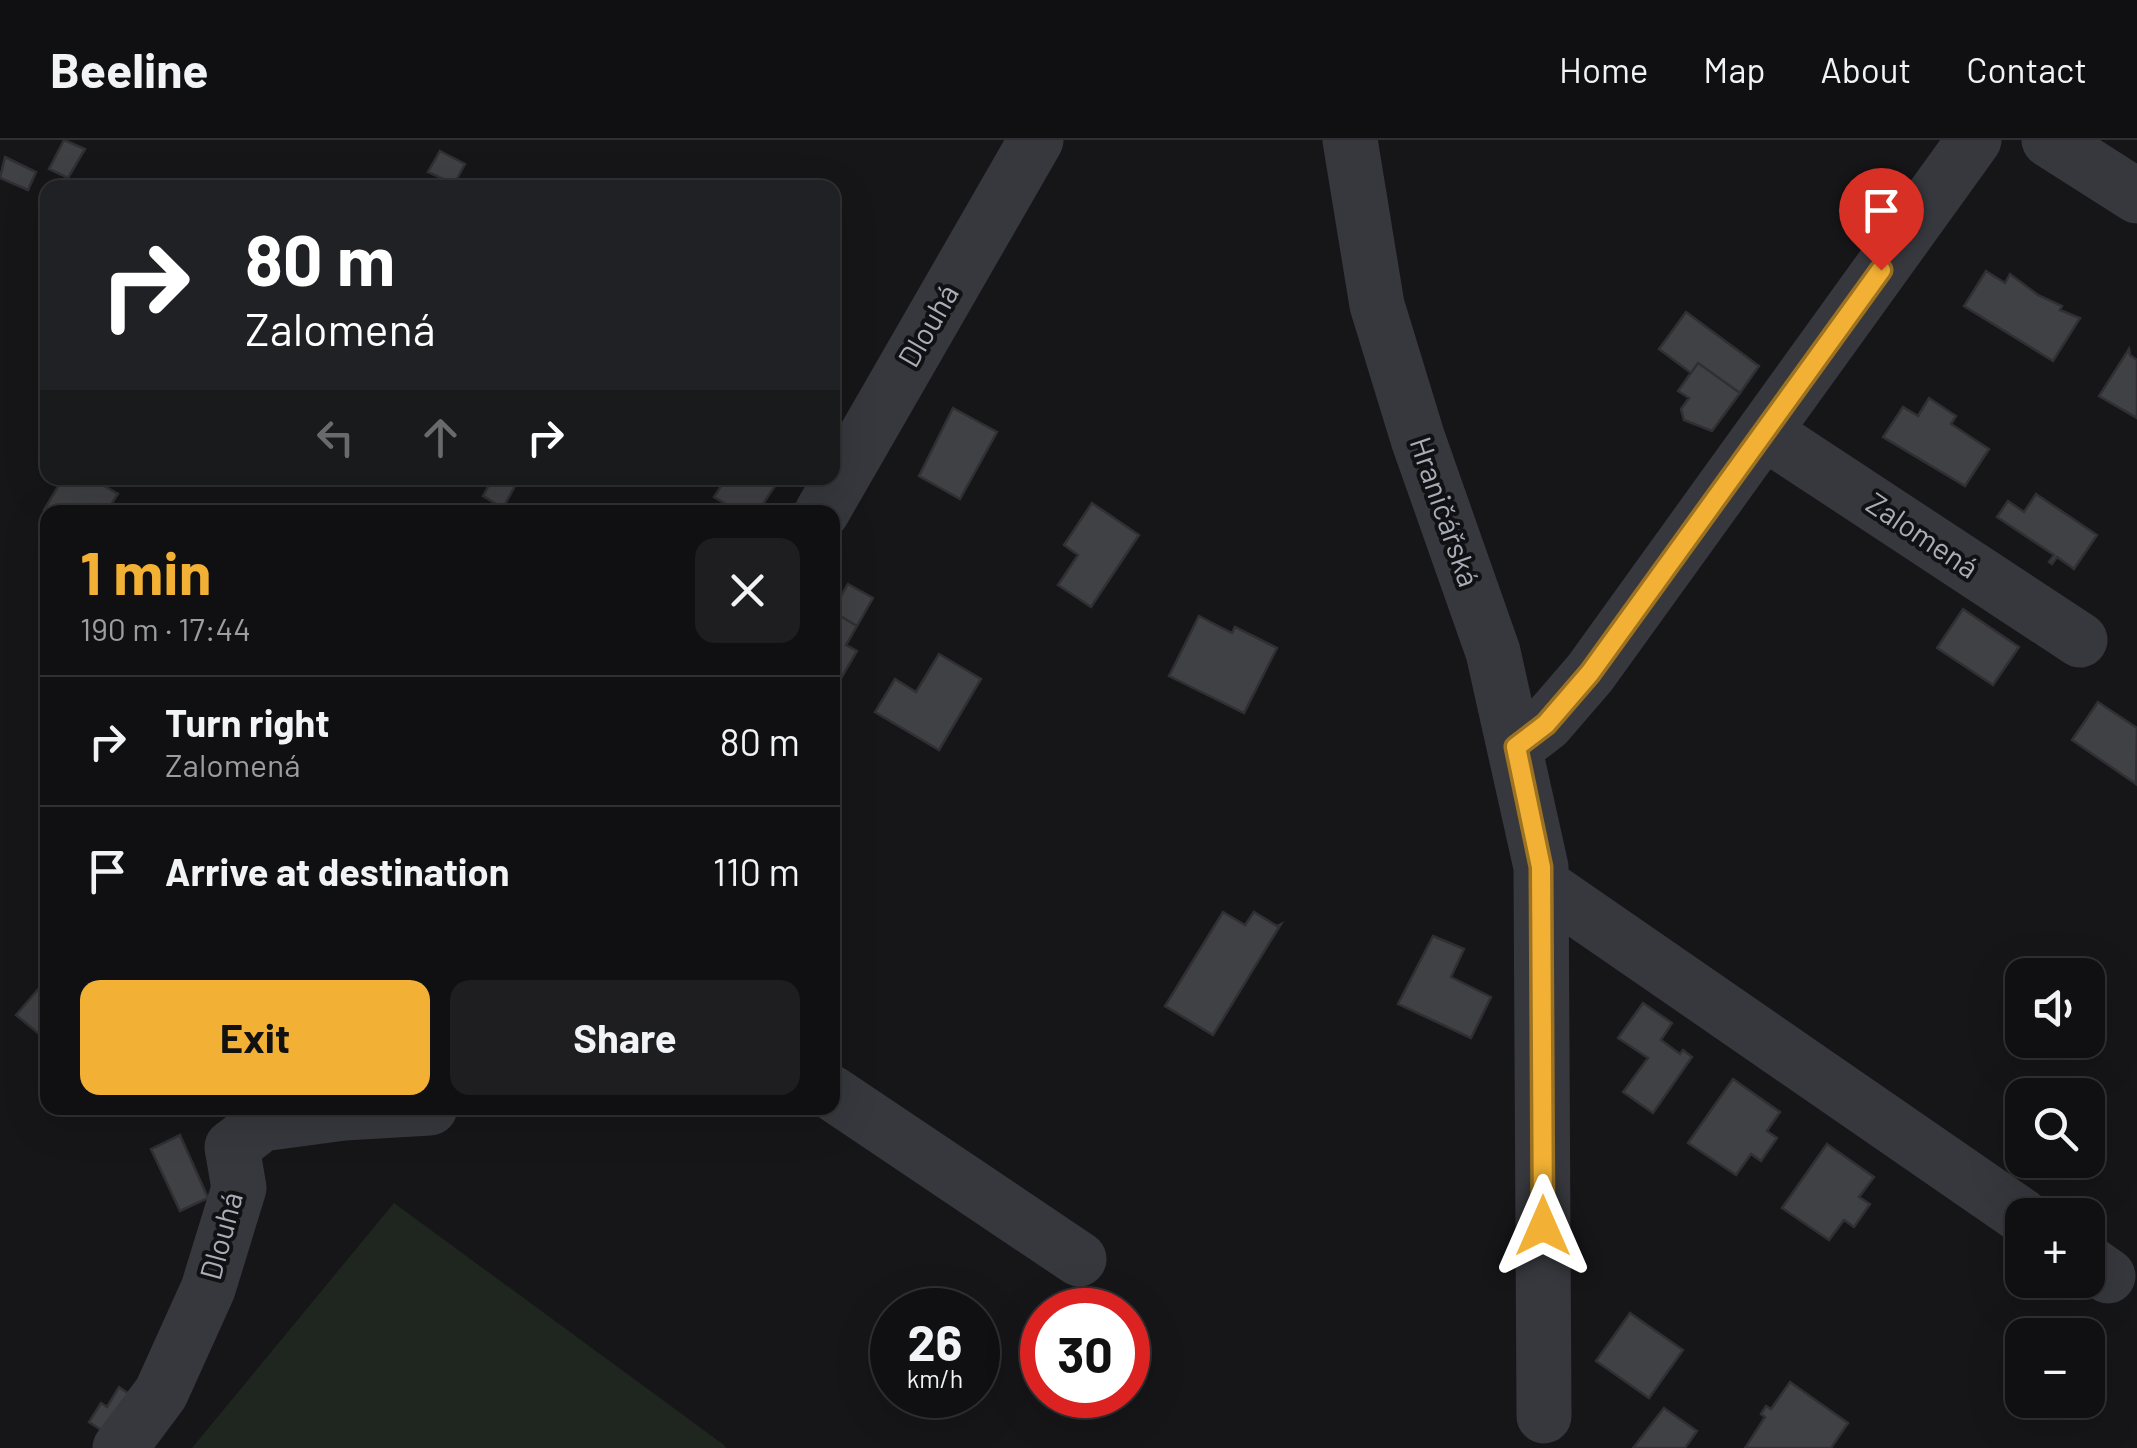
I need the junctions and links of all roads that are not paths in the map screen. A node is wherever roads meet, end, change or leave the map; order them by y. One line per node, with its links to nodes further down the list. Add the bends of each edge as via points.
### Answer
1 (1036, 140): 7 (street, Dlouhá)
2 (1350, 140): 9 (street, Hraničářská, via 1377,305 1492,652)
3 (1974, 140): 6 (street)
4 (2049, 140): 5 (street)
5 (2137, 196)
6 (1764, 432): 8 (street, Zalomená); 9 (street, via 1590,673)
7 (840, 481)
8 (2080, 640)
9 (1516, 747): 10 (street, Hraničářská)
10 (1541, 884): 13 (street); 15 (street, Hraničářská)
11 (840, 1099): 14 (street)
12 (329, 1115): 16 (street, Dlouhá, via 262,1124 232,1148 240,1188 208,1288 160,1393)
13 (2005, 1204)
14 (1079, 1259)
15 (1544, 1416)
16 (120, 1448)

